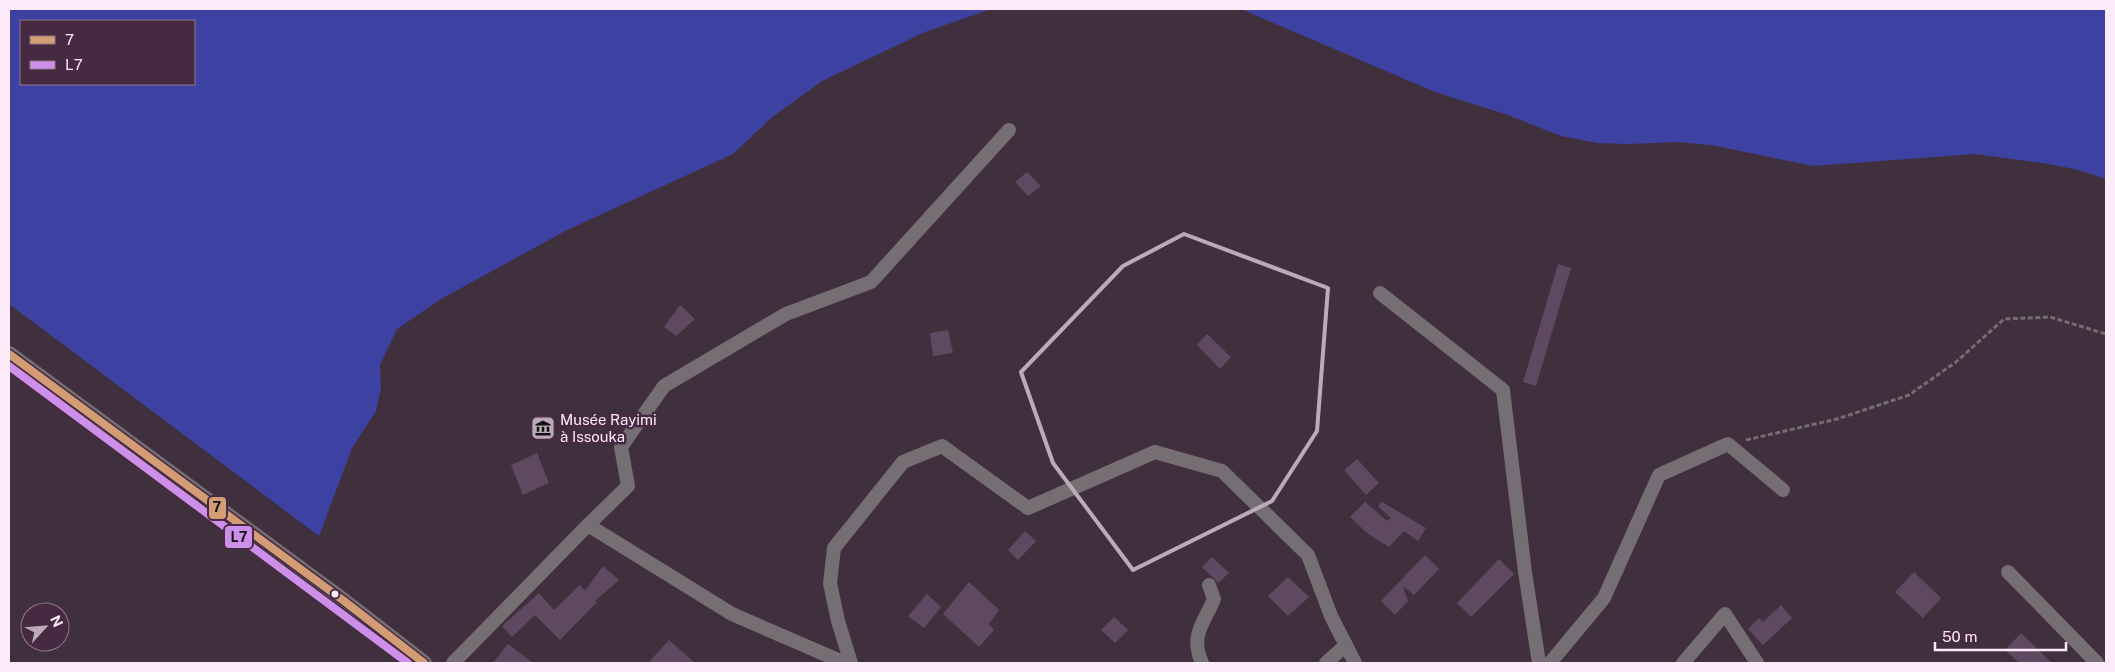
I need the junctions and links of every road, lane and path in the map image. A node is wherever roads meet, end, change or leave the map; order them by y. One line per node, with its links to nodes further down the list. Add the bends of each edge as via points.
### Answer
1 (1009, 130): 7 (street, via 871,282 786,314 664,386 621,447 628,486)
2 (1380, 293): 18 (street, via 1503,390)
3 (2106, 334): 5 (path, via 2050,317 2004,319 1956,362 1908,395 1836,419)
4 (9, 354): 11 (street)
5 (1728, 444): 6 (street); 19 (street, via 1659,475 1604,598)
6 (1783, 490)
7 (588, 525): 12 (street); 13 (street, via 732,614)
8 (2008, 572): 22 (street)
9 (1209, 585): 15 (street, via 1214,599 1200,628 1196,648)
10 (1346, 645): 14 (street, via 1330,616 1308,555 1222,471 1156,452 1028,508 942,446 903,462 834,548 830,583); 16 (street); 17 (street)
11 (424, 663)
12 (453, 663)
13 (845, 663)
14 (851, 663)
15 (1202, 663)
16 (1326, 663)
17 (1355, 663)
18 (1538, 663)
19 (1550, 663)
20 (1683, 663): 21 (street, via 1725,614)
21 (1757, 663)
22 (2097, 663)

